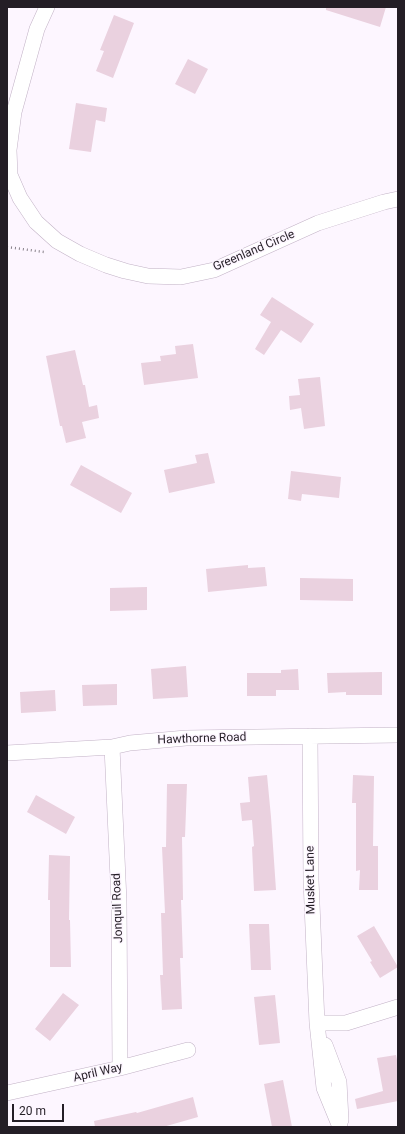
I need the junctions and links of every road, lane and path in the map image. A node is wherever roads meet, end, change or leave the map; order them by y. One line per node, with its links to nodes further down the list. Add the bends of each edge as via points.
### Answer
1 (47, 7): 2 (street, Greenland Circle, via 37,30 14,112 9,150 10,175 20,198 36,222 57,241 106,265 125,271 148,276 181,277 214,270 318,223)
2 (398, 199)
3 (7, 247): 4 (path)
4 (45, 252)
5 (398, 735): 6 (street, Hawthorne Road)
6 (310, 736): 7 (street, Hawthorne Road, via 186,738); 10 (street, Musket Lane, via 311,880)
7 (112, 747): 8 (street, Hawthorne Road); 12 (street, Jonquil Road, via 119,901)
8 (7, 754)
9 (398, 1007): 10 (street, via 346,1023)
10 (317, 1023): 14 (street, Musket Lane, via 324,1088)
11 (188, 1050): 12 (street, April Way)
12 (120, 1068): 13 (street, April Way)
13 (7, 1093)
14 (340, 1127)

